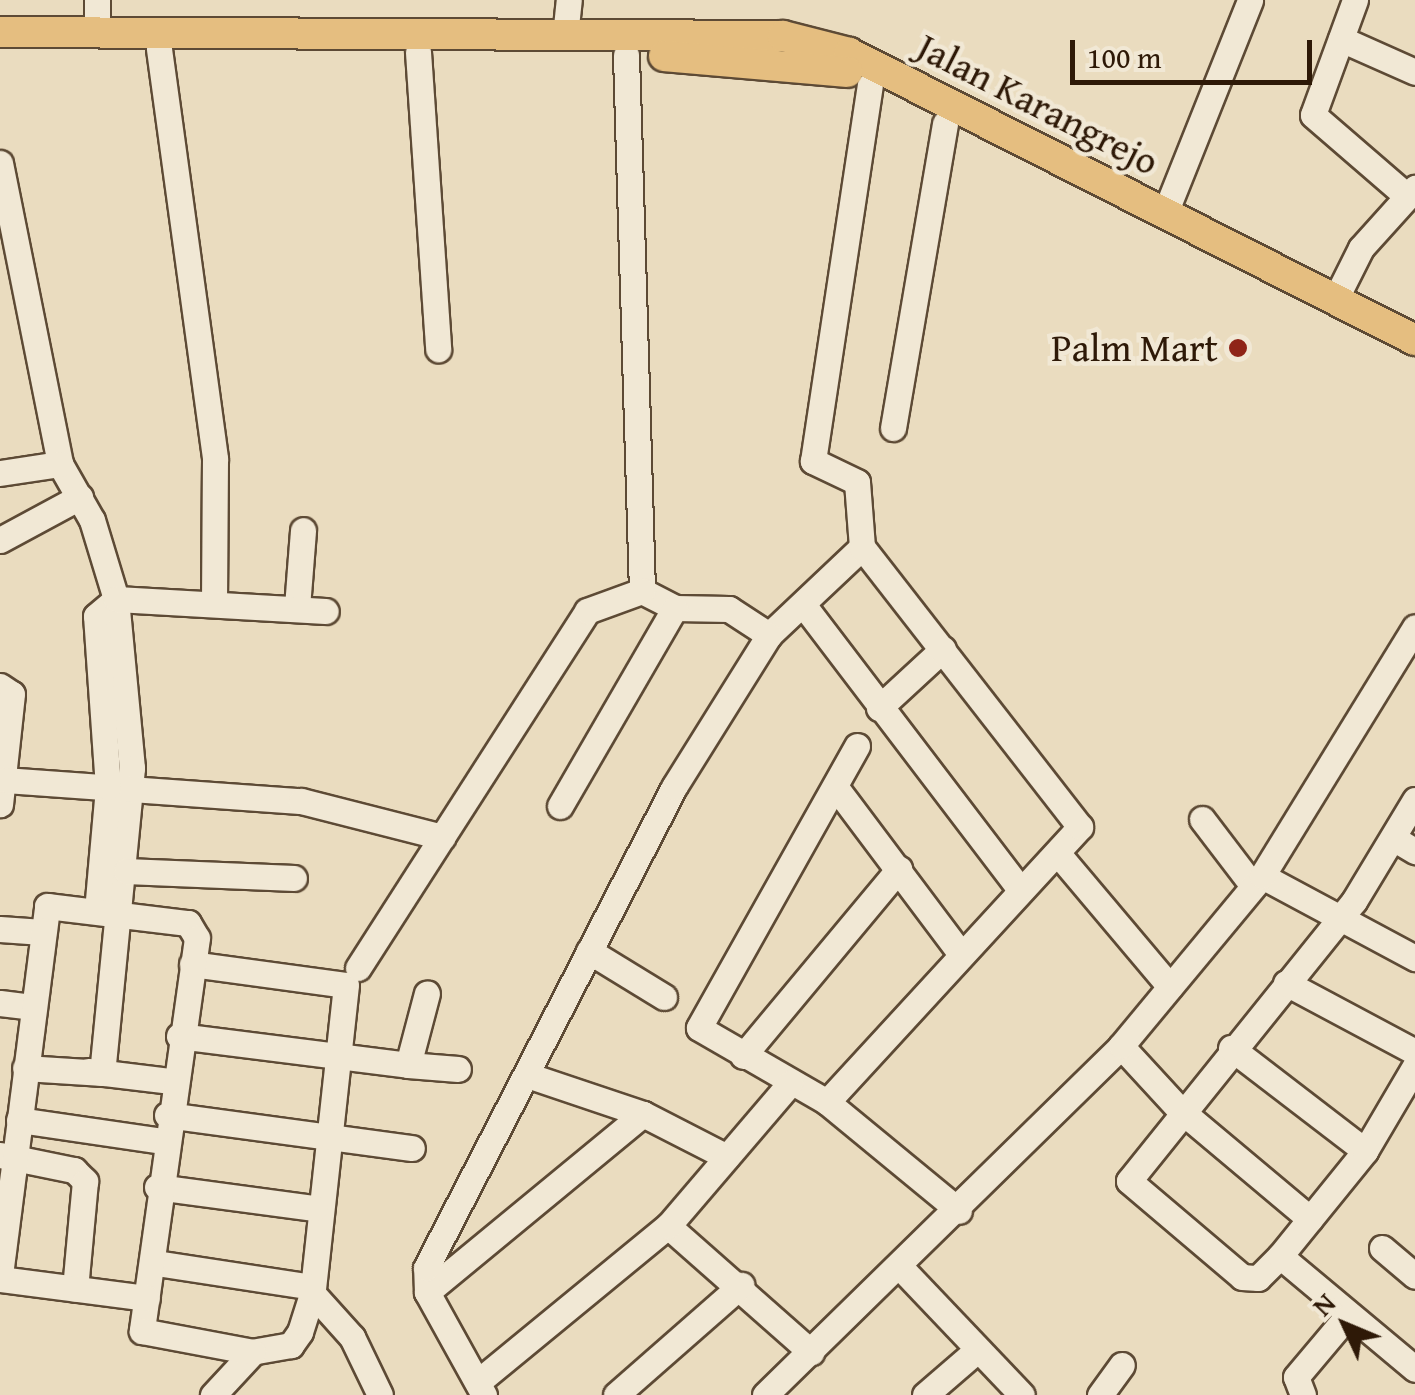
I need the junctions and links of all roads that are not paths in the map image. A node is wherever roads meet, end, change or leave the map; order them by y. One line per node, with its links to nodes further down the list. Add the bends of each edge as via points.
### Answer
1 (97, 0): 6 (street)
2 (569, 0): 7 (street)
3 (1250, 0): 20 (street)
4 (1355, 0): 8 (street)
5 (0, 32): 6 (main road, Jalan Karangrejo)
6 (98, 32): 9 (main road, Jalan Karangrejo)
7 (565, 36): 9 (main road, Jalan Karangrejo); 18 (main road, Jalan Karangrejo, via 816,44)
8 (1341, 39): 14 (street); 19 (street, via 1315,120)
9 (508, 44): 12 (main road, Jalan Karangrejo); 13 (main road, Jalan Karangrejo)
10 (0, 48): 11 (main road, Jalan Karangrejo)
11 (159, 48): 12 (main road, Jalan Karangrejo); 33 (street, via 215,460)
12 (418, 52): 22 (street)
13 (626, 54): 15 (main road, Jalan Karangrejo, via 780,59); 31 (street)
14 (1415, 72)
15 (870, 85): 16 (main road, Jalan Karangrejo); 30 (street, via 813,450 818,466 860,487)
16 (945, 123): 18 (main road, Jalan Karangrejo); 24 (street)
17 (0, 164): 25 (street)
18 (1049, 165): 20 (main road, Jalan Karangrejo); 23 (main road, Jalan Karangrejo)
19 (1412, 192): 21 (street, via 1362,248)
20 (1165, 213): 21 (main road, Jalan Karangrejo)
21 (1335, 300): 23 (main road, Jalan Karangrejo)
22 (438, 350)
23 (1413, 350)
24 (893, 428)
25 (60, 464): 26 (street); 27 (street)
26 (0, 473)
27 (80, 497): 29 (street); 32 (street)
28 (303, 530): 34 (street)
29 (0, 540)
30 (862, 547): 35 (street); 40 (street)
31 (642, 591): 36 (street); 50 (street, via 594,602)
32 (116, 599): 33 (street); 44 (street)
33 (214, 602): 34 (street)
34 (297, 607): 37 (street)
35 (806, 607): 39 (street); 42 (street)
36 (675, 608): 39 (street, via 720,605); 48 (street)
37 (326, 611)
38 (1415, 627): 56 (street)
39 (769, 635): 63 (street)
40 (943, 649): 42 (street); 52 (street, via 1074,816 1079,833)
41 (0, 686): 46 (street, via 12,694)
42 (878, 708): 57 (street)
43 (856, 746): 45 (street)
44 (120, 787): 46 (street); 50 (street, via 301,801); 54 (street); 58 (street)
45 (837, 788): 53 (street); 78 (street, via 700,1021 703,1036)
46 (2, 792)
47 (1415, 800): 51 (street)
48 (560, 806)
49 (1202, 819): 56 (street)
50 (442, 838): 66 (street)
51 (1404, 845): 59 (street)
52 (1058, 855): 57 (street); 68 (street)
53 (899, 869): 62 (street); 78 (street)
54 (126, 870): 55 (street); 58 (street)
55 (294, 878)
56 (1258, 881): 59 (street); 68 (street)
57 (1019, 888): 62 (street)
58 (109, 912): 61 (street, via 53,903); 65 (street, via 195,925); 82 (street, via 102,1072)
59 (1338, 922): 64 (street); 67 (street)
60 (0, 929): 61 (street)
61 (40, 932): 72 (street)
62 (958, 950): 87 (street)
63 (589, 951): 70 (street); 84 (street)
64 (1415, 958)
65 (192, 964): 73 (street); 77 (street, via 346,985)
66 (358, 968)
67 (1286, 982): 75 (street); 76 (street)
68 (1170, 986): 74 (street)
69 (427, 993): 79 (street)
70 (664, 997)
71 (0, 1002): 72 (street)
72 (32, 1008): 83 (street)
73 (179, 1036): 77 (street); 85 (street)
74 (1121, 1046): 88 (street); 99 (street)
75 (1231, 1048): 88 (street); 94 (street)
76 (1415, 1052)
77 (337, 1055): 79 (street); 92 (street)
78 (744, 1056): 86 (street)
79 (408, 1064): 81 (street)
80 (1415, 1066): 94 (street)
81 (458, 1069)
82 (88, 1072): 83 (street); 85 (street)
83 (16, 1076): 90 (street)
84 (527, 1076): 89 (street); 112 (street, via 426,1268)
85 (171, 1082): 91 (street)
86 (790, 1082): 87 (street); 96 (street)
87 (827, 1102): 99 (street)
88 (1179, 1109): 100 (street); 104 (street, via 1133,1165 1134,1191 1242,1277 1258,1278)
89 (643, 1114): 96 (street); 112 (street)
90 (19, 1120): 91 (street); 95 (street)
91 (165, 1128): 92 (street); 97 (street)
92 (326, 1132): 93 (street); 98 (street)
93 (412, 1148)
94 (1365, 1152): 100 (street)
95 (7, 1156): 102 (street); 110 (street, via 85,1181)
96 (727, 1157): 101 (street)
97 (157, 1187): 98 (street); 105 (street)
98 (316, 1208): 111 (street)
99 (959, 1211): 106 (street)
100 (1310, 1220): 104 (street)
101 (668, 1226): 109 (street); 122 (street)
102 (3, 1232): 108 (street)
103 (1382, 1248): 107 (street)
104 (1280, 1256): 114 (street)
105 (156, 1262): 111 (street); 113 (street)
106 (901, 1268): 115 (street); 117 (street)
107 (1415, 1276)
108 (0, 1277): 110 (street)
109 (741, 1285): 117 (street); 125 (street)
110 (75, 1289): 113 (street)
111 (313, 1291): 116 (street, via 296,1342); 121 (street)
112 (428, 1292): 122 (street)
113 (147, 1298): 116 (street, via 144,1335)
114 (1349, 1314): 119 (street); 130 (street, via 1296,1377)
115 (976, 1351): 120 (street); 127 (street)
116 (253, 1352): 123 (street)
117 (811, 1352): 126 (street)
118 (1122, 1365): 129 (street)
119 (1415, 1369)
120 (996, 1385): 128 (street)
121 (376, 1387): 124 (street)
122 (482, 1388)
123 (213, 1395)
124 (350, 1395)
125 (616, 1395)
126 (765, 1395)
127 (925, 1395)
128 (1022, 1395)
129 (1100, 1395)
130 (1302, 1395)

